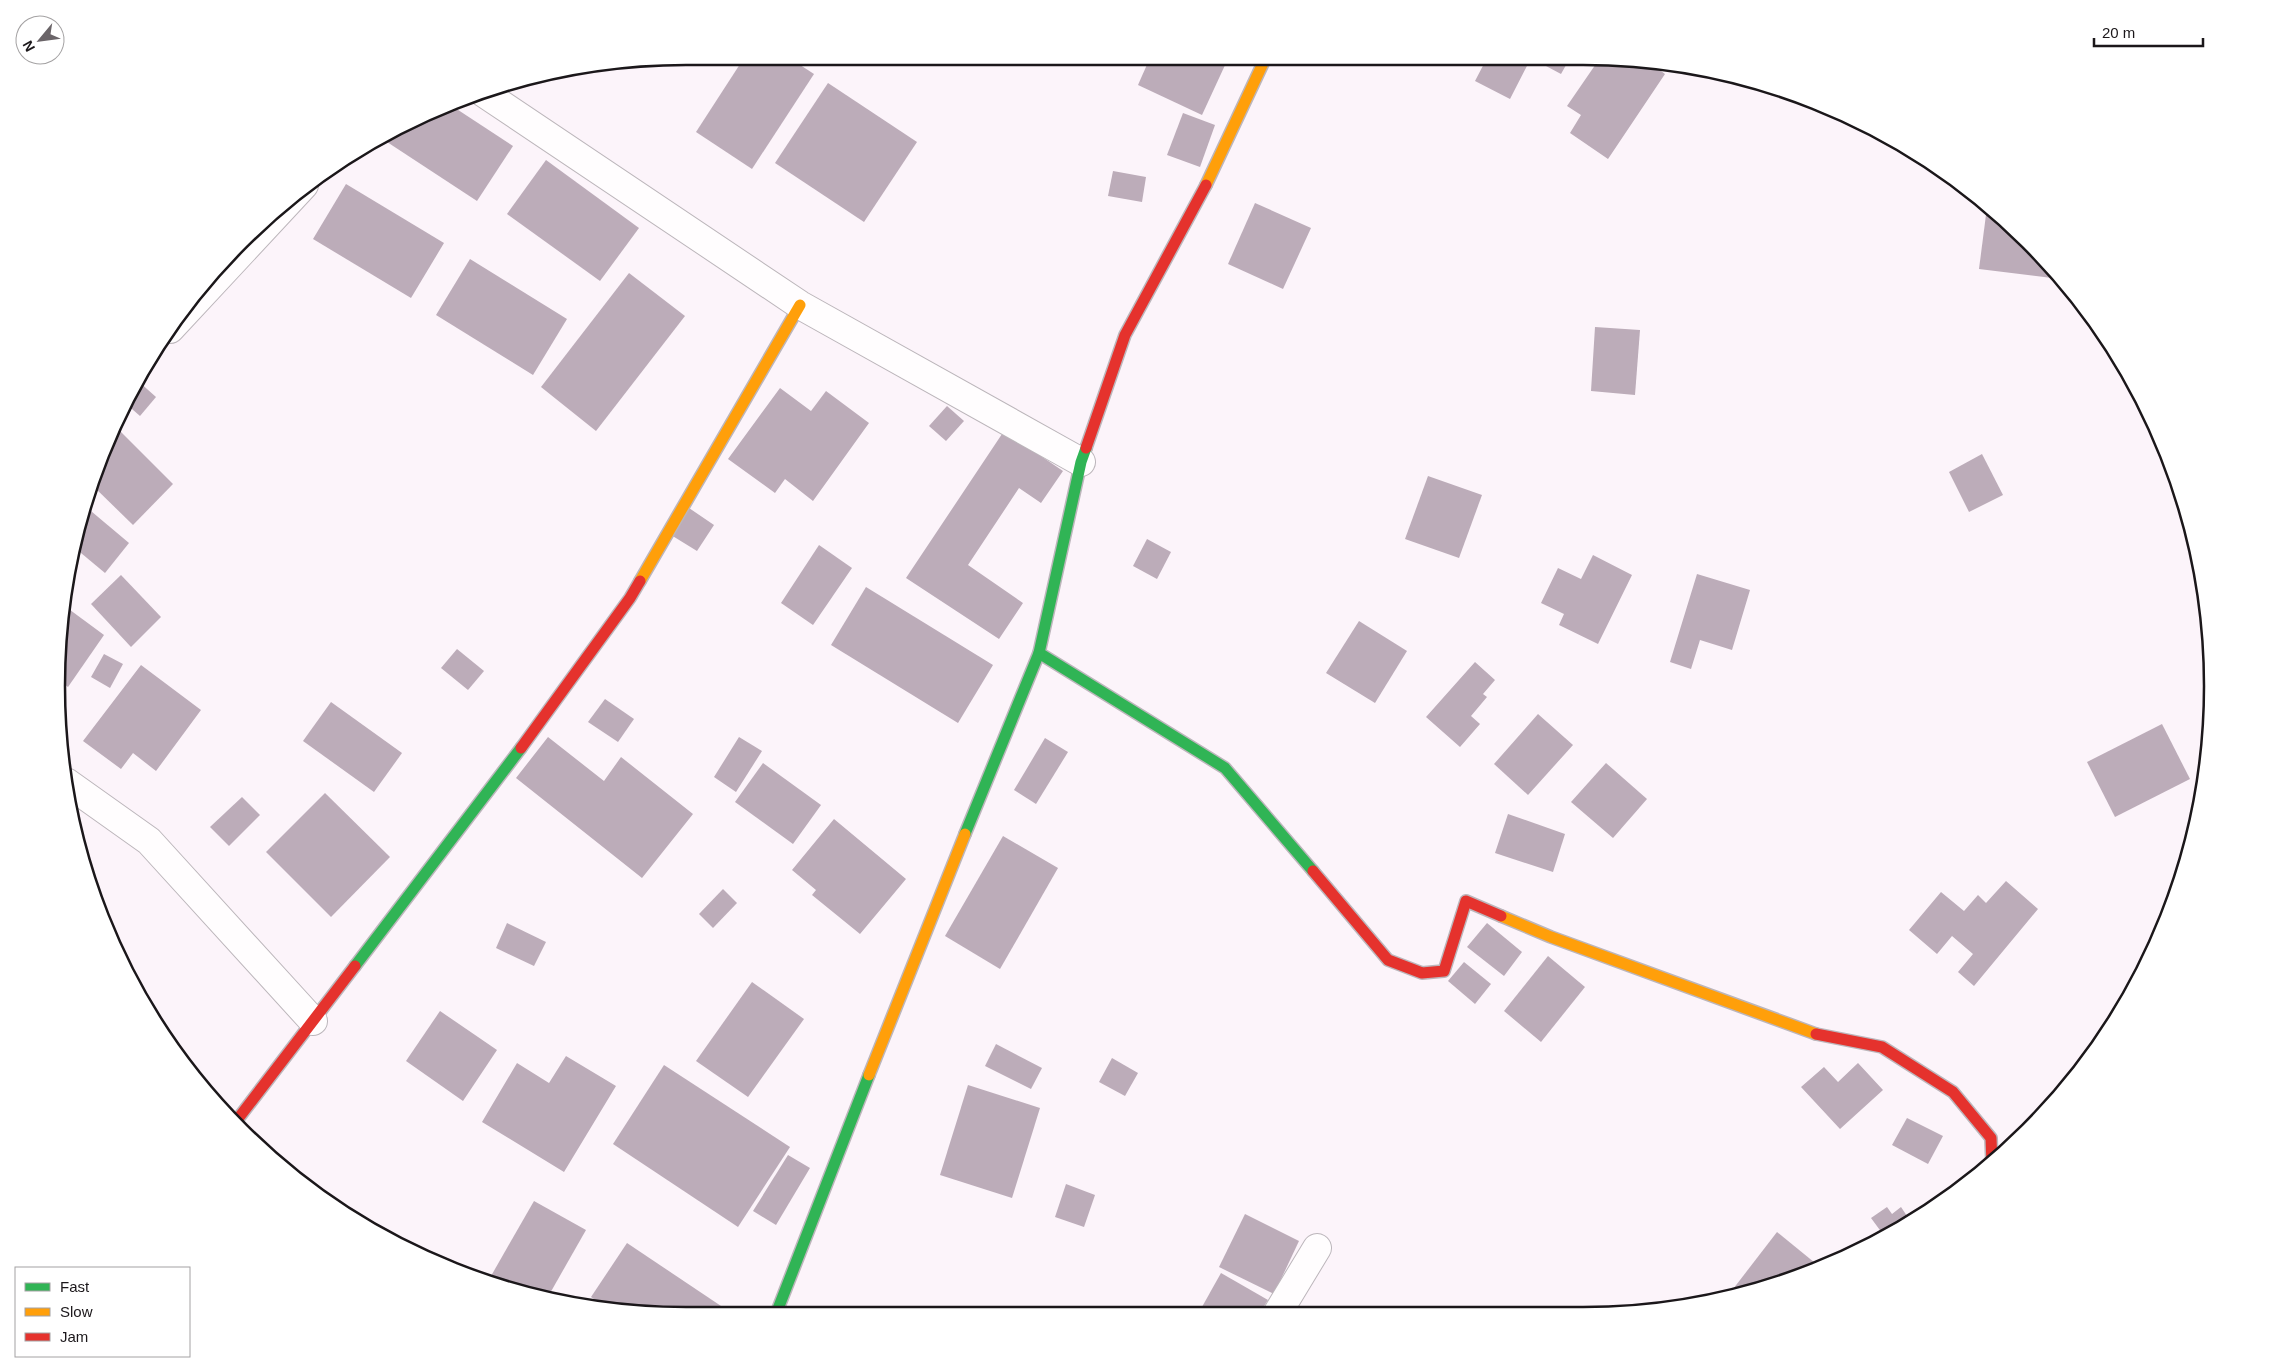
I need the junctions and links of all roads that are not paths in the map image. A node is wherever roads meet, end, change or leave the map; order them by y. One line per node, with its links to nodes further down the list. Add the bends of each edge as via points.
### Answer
1 (1262, 65): 4 (street, via 1205,187 1125,334)
2 (490, 97): 3 (street)
3 (800, 305): 4 (street); 7 (street, via 630,598 498,780)
4 (1081, 462): 5 (street)
5 (1039, 653): 9 (street, via 1225,768 1388,960 1422,973 1444,971 1466,901 1550,937 1806,1032 1882,1047 1953,1092 1991,1138); 11 (street, via 894,1009)
6 (74, 787): 7 (street, via 149,841)
7 (313, 1021): 8 (street)
8 (239, 1117)
9 (1992, 1153)
10 (1318, 1248): 12 (street)
11 (779, 1307)
12 (1281, 1307)

